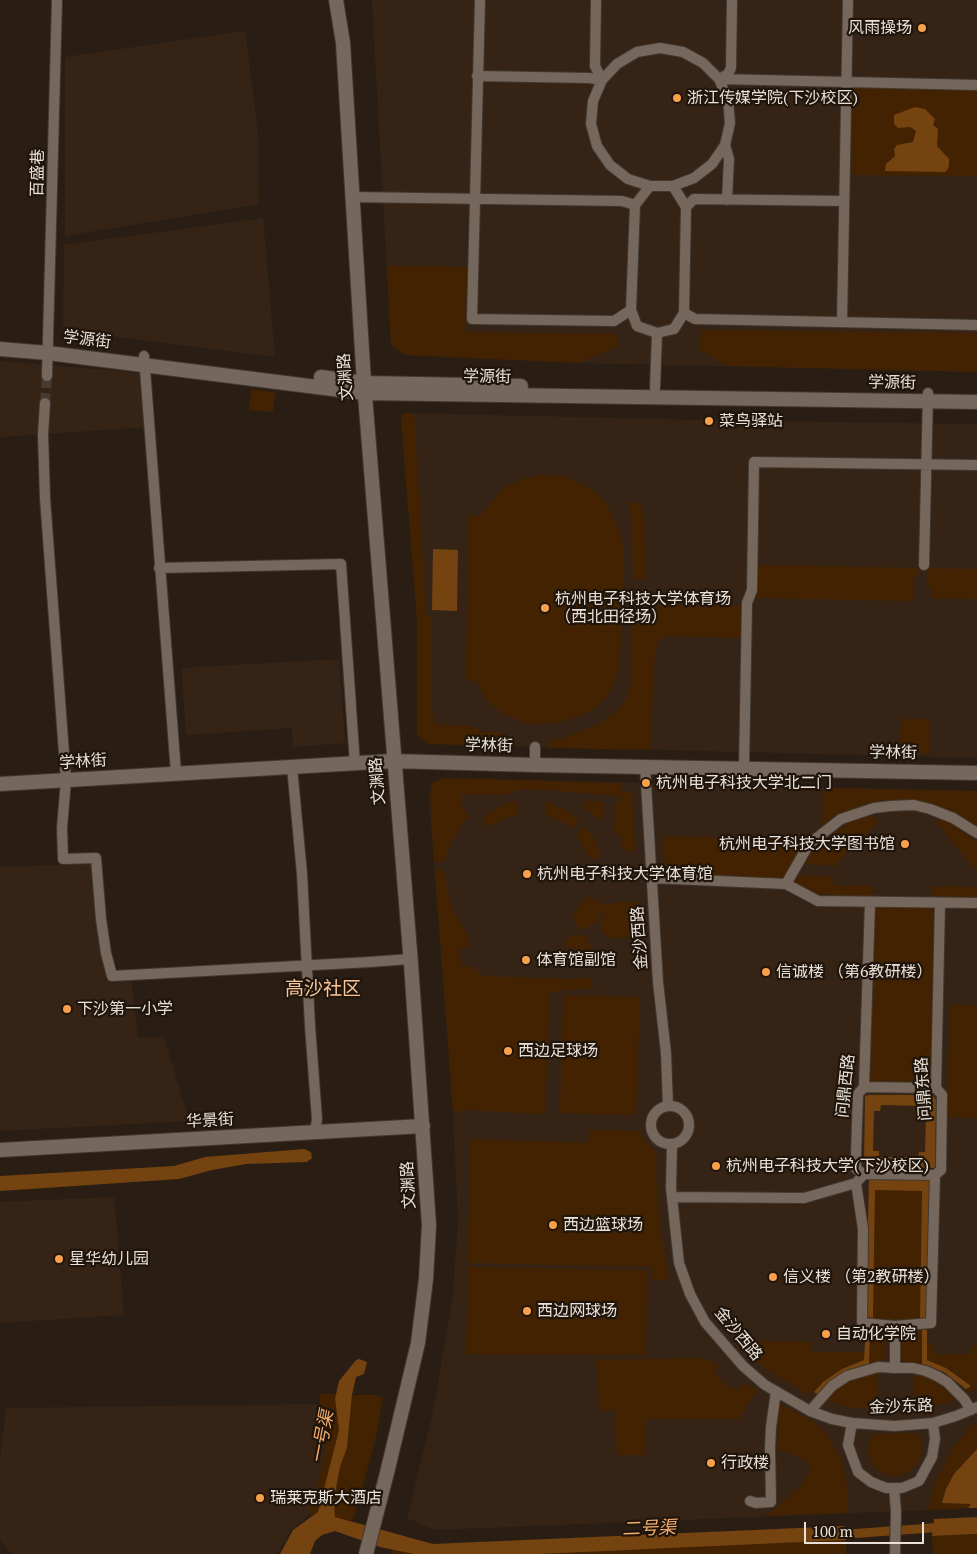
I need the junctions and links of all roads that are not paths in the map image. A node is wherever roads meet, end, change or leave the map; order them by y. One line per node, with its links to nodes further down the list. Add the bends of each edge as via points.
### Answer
1 (57, 0): 28 (street, 百盛巷)
2 (336, 0): 15 (main road, 文渊路, via 343,43)
3 (480, 0): 7 (street)
4 (596, 0): 9 (street, via 595,66)
5 (732, 0): 8 (street, via 731,68)
6 (848, 0): 10 (street)
7 (477, 76): 9 (street); 16 (street)
8 (719, 79): 9 (street, via 703,63 683,52 660,48 637,52); 10 (street); 12 (street, via 728,100 730,123)
9 (602, 80): 13 (street, via 593,101 592,124 597,146 610,165 628,179)
10 (846, 82): 11 (street); 18 (street)
11 (977, 85)
12 (725, 145): 14 (street, via 712,164 694,178); 17 (street, via 729,159)
13 (650, 186): 14 (street); 19 (street)
14 (673, 186): 20 (street)
15 (352, 196): 16 (street); 31 (main road, 文渊路)
16 (475, 198): 19 (street, via 622,201); 21 (street, via 472,319 614,321)
17 (727, 200): 18 (street); 20 (street, via 694,199)
18 (844, 201): 23 (street)
19 (635, 205): 21 (street)
20 (686, 207): 22 (street)
21 (631, 310): 25 (street, via 637,326)
22 (684, 313): 23 (street, via 696,319); 25 (street, via 674,328)
23 (842, 322): 24 (street)
24 (977, 325)
25 (657, 333): 32 (street)
26 (0, 341): 28 (main road, 学源街)
27 (0, 349): 28 (main road, 学源街)
28 (48, 350): 29 (main road, 学源街); 30 (street, 百盛巷)
29 (144, 360): 31 (main road, 学源街); 40 (street)
30 (47, 376)
31 (364, 388): 32 (main road, 学源街); 34 (main road, 学源街); 42 (main road, 文渊路)
32 (655, 388): 34 (main road, 学源街)
33 (977, 394): 34 (main road, 学源街)
34 (928, 397): 35 (main road, 学源街); 37 (street)
35 (977, 402)
36 (45, 403): 50 (street, via 44,498)
37 (926, 465): 38 (street); 39 (street); 47 (street, via 754,462)
38 (977, 465)
39 (924, 564)
40 (159, 568): 43 (street, via 341,564); 49 (street)
41 (535, 748): 44 (street)
42 (394, 761): 43 (main road, 学林街); 44 (main road, 学林街); 58 (main road, 文渊路)
43 (354, 764): 45 (main road, 学林街)
44 (535, 765): 46 (main road, 学林街)
45 (292, 767): 49 (main road, 学林街); 59 (street, via 301,850)
46 (645, 767): 47 (main road, 学林街); 53 (street, 金沙西路)
47 (744, 768): 48 (main road, 学林街)
48 (977, 772)
49 (176, 773): 50 (main road, 学林街)
50 (66, 780): 51 (main road, 学林街); 59 (street, via 63,859 96,858 101,919 112,976)
51 (0, 784)
52 (977, 833): 54 (street, via 954,818 930,809 914,806 874,808 841,819 809,844)
53 (651, 878): 54 (street); 62 (street, 金沙西路)
54 (786, 884): 55 (street, via 818,901)
55 (870, 902): 56 (street); 60 (street, 问鼎西路)
56 (940, 903): 57 (street); 61 (street, 问鼎东路)
57 (977, 903)
58 (410, 959): 59 (street); 63 (main road, 文渊路)
59 (307, 965): 64 (street, via 317,1119)
60 (864, 1087): 61 (street); 67 (street, 问鼎西路, via 858,1094 856,1169)
61 (936, 1088): 68 (street, 问鼎东路, via 942,1095 941,1170)
62 (668, 1106): 65 (street, via 655,1114 651,1128 660,1142); 65 (street, via 683,1111 689,1122 685,1138)
63 (423, 1126): 64 (main road, 华景街); 80 (main road, 文渊路, via 429,1225 418,1342)
64 (315, 1132): 66 (main road, 华景街)
65 (672, 1145): 70 (street, 金沙西路)
66 (0, 1150)
67 (864, 1174): 68 (street); 69 (street)
68 (934, 1175): 71 (street, 问鼎东路, via 931,1323)
69 (856, 1184): 70 (street, via 804,1198); 71 (street, via 864,1229 862,1323)
70 (672, 1197): 73 (street, 金沙西路, via 679,1263 690,1294 705,1322 743,1366)
71 (895, 1326): 72 (street)
72 (895, 1368): 74 (street, via 914,1368 937,1376); 75 (street, via 878,1366 847,1376 832,1386)
73 (776, 1392): 75 (street, 金沙西路); 79 (street, via 771,1426 771,1502)
74 (974, 1408): 77 (street, 金沙东路)
75 (810, 1411): 76 (street, 金沙西路, via 832,1420)
76 (852, 1423): 77 (street, 金沙东路, via 895,1426); 78 (street, via 848,1445 858,1472 871,1482)
77 (933, 1423): 78 (street, via 932,1457 919,1482)
78 (894, 1488): 81 (street)
79 (750, 1501)
80 (368, 1549)
81 (895, 1554)

